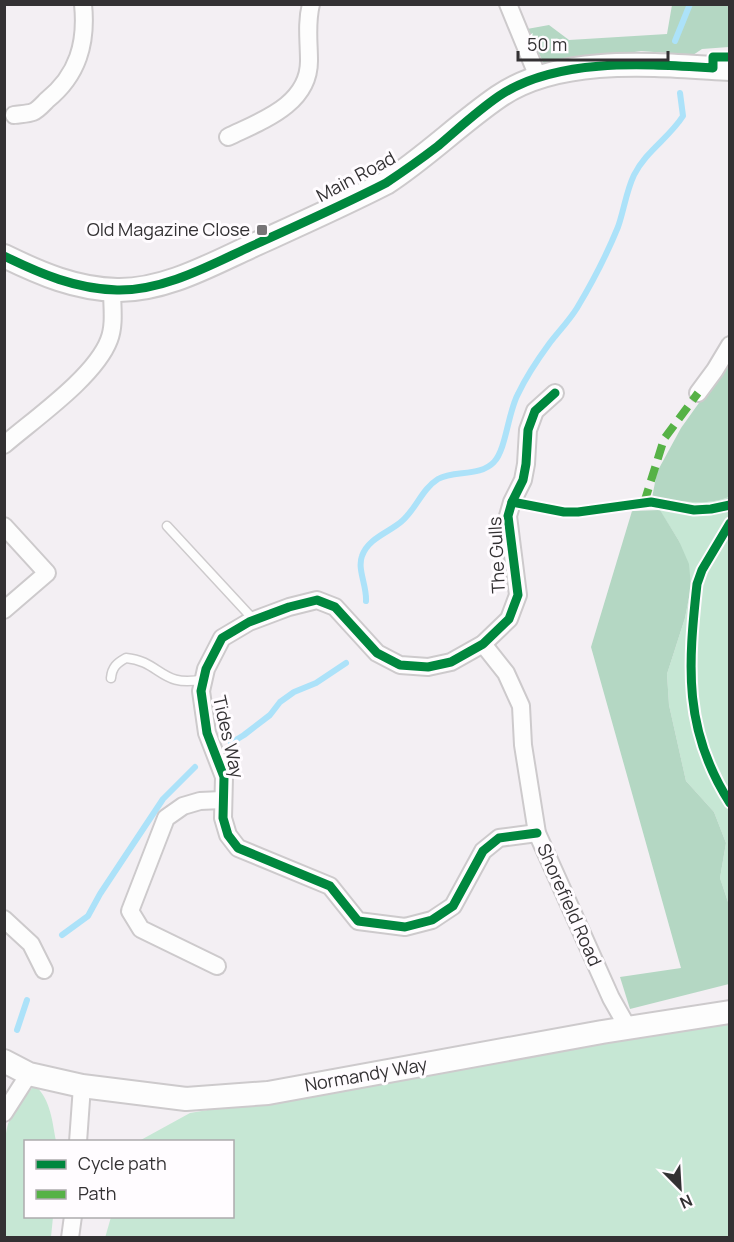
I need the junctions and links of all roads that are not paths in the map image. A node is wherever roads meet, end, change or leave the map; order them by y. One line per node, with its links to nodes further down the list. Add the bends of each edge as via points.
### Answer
1 (83, 4): 6 (street, via 81,48 71,75 33,112)
2 (311, 4): 7 (street, via 307,27 309,64 302,89 281,110)
3 (508, 4): 5 (street)
4 (729, 69): 5 (street, Main Road, via 606,66)
5 (538, 77): 9 (street, Main Road, via 499,96 411,166 359,197 187,275 138,289)
6 (14, 115)
7 (228, 137)
8 (4, 256): 9 (street, Main Road, via 69,284)
9 (112, 290): 13 (street, via 112,330 102,353 70,388)
10 (729, 345): 12 (street)
11 (555, 393): 18 (street, The Gulls, via 535,411 528,430 523,480 508,516 518,595 509,619)
12 (698, 393)
13 (4, 444)
14 (168, 525): 17 (lane)
15 (4, 526): 16 (street, via 47,573)
16 (4, 610)
17 (254, 620): 18 (street, Tides Way, via 317,600 335,607 377,652 400,665 428,667 451,662); 20 (street, Tides Way, via 222,638)
18 (483, 644): 22 (street, Shorefield Road, via 506,673 520,706)
19 (111, 678): 20 (lane, via 118,662 126,658 145,663 176,681)
20 (204, 679): 21 (street, Tides Way, via 201,692 207,733 224,777)
21 (222, 801): 22 (street, Tides Way, via 228,835 238,848 330,886 358,921 382,925 405,927 432,920 453,906 483,850 500,838); 24 (street, via 183,806 166,818 130,911 141,929)
22 (537, 833): 27 (street, Shorefield Road, via 610,998)
23 (4, 919): 25 (street, via 31,944)
24 (217, 966)
25 (44, 970)
26 (729, 1012): 27 (street, Normandy Way)
27 (628, 1028): 30 (street, Normandy Way, via 268,1093 186,1099)
28 (4, 1061): 29 (street, Normandy Way)
29 (29, 1074): 30 (street, Normandy Way); 31 (street)
30 (82, 1086): 32 (street)
31 (4, 1113)
32 (78, 1140)
33 (73, 1218): 34 (street)
34 (70, 1238)

